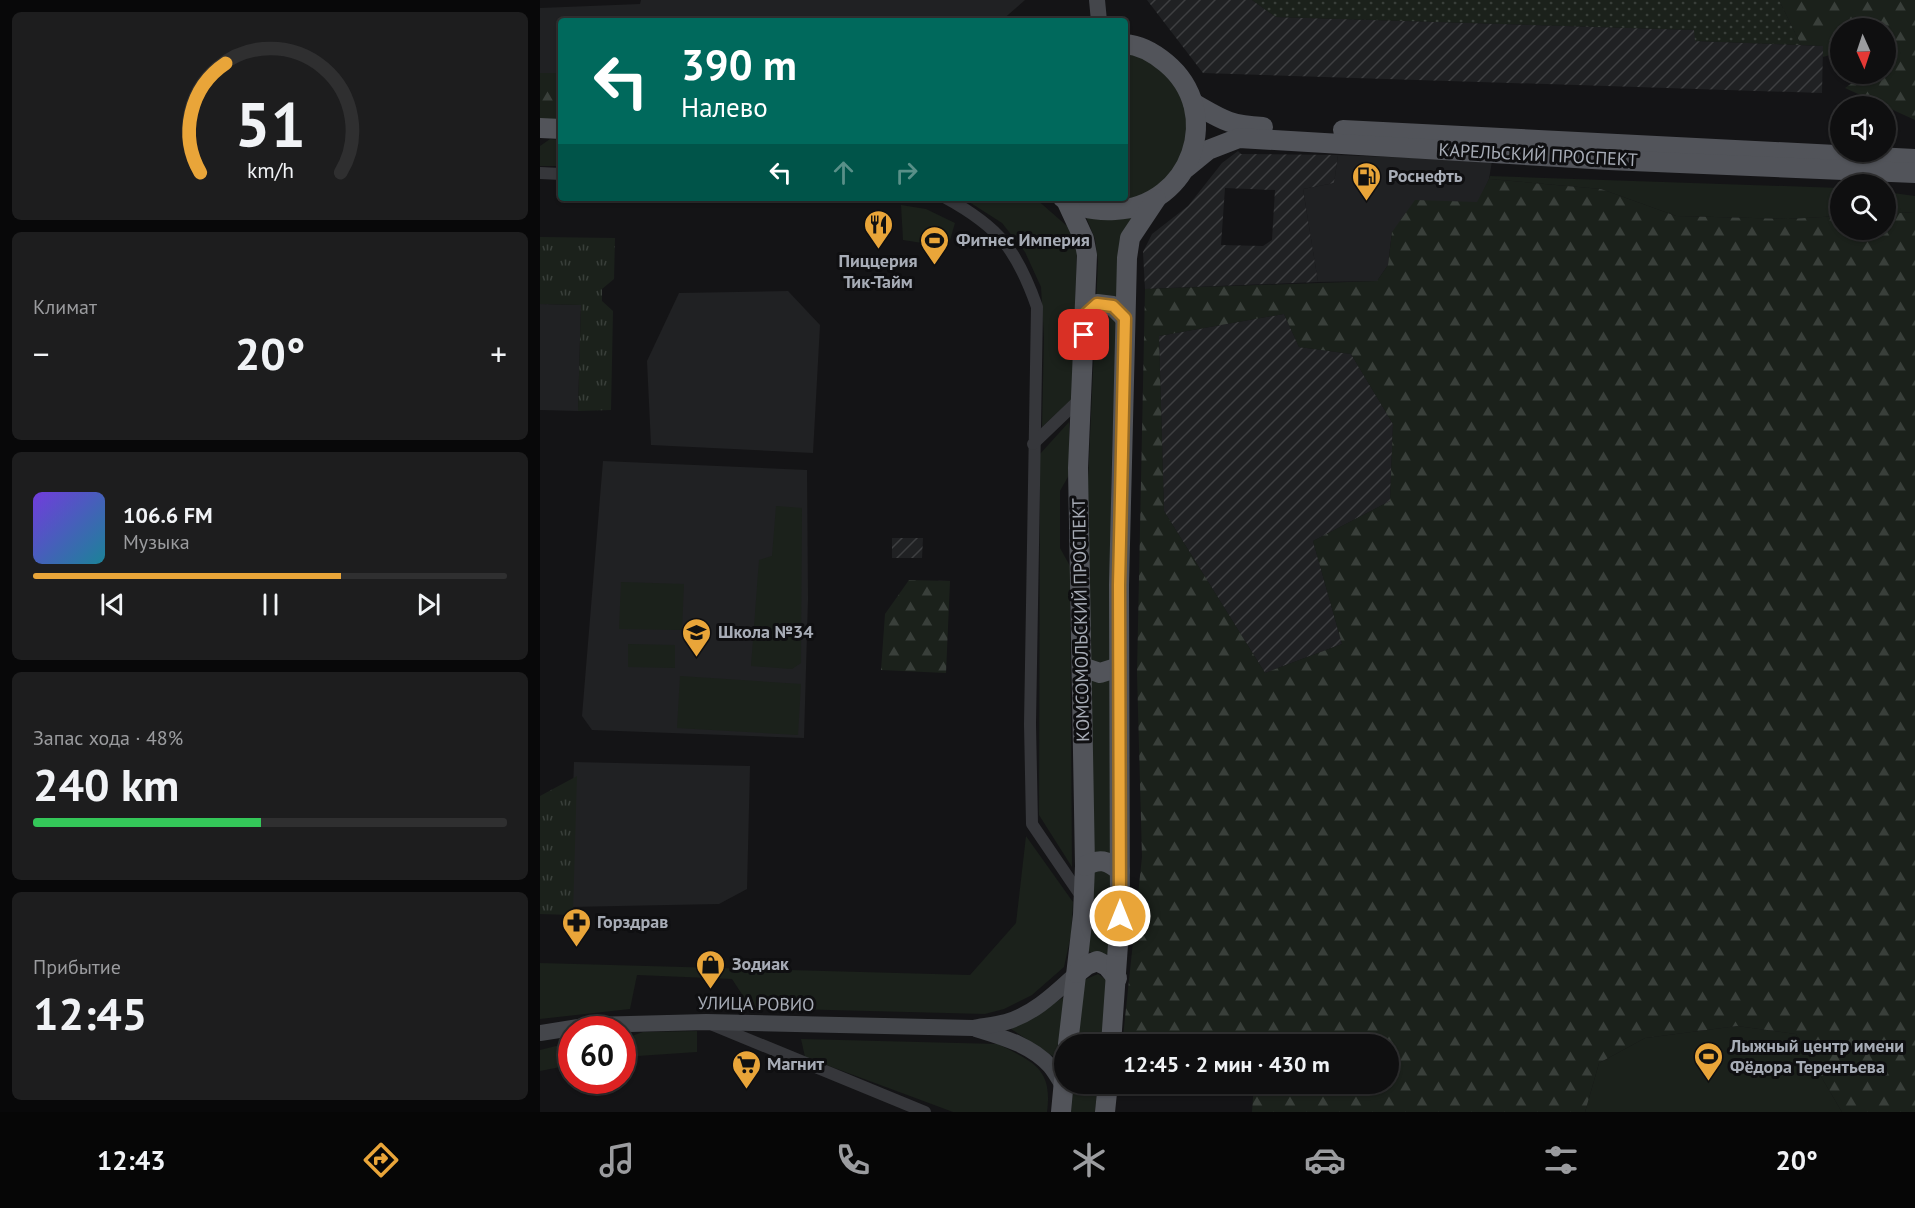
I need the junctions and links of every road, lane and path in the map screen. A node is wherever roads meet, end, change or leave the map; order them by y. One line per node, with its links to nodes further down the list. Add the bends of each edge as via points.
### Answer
1 (1097, 0): 2 (main road)
2 (1099, 18)
3 (1128, 45): 4 (main road, via 1144,49 1173,68)
4 (1193, 103): 5 (main road, КАРЕЛЬСКИЙ ПРОСПЕКТ, via 1217,118 1239,125); 7 (main road, via 1195,141)
5 (1609, 152): 6 (main road, КАРЕЛЬСКИЙ ПРОСПЕКТ); 7 (main road, КАРЕЛЬСКИЙ ПРОСПЕКТ, via 1239,138 1208,150)
6 (1906, 166)
7 (1186, 168): 10 (main road)
8 (540, 173): 9 (street)
9 (558, 174)
10 (1156, 199): 13 (main road, via 1131,209 1107,210 1085,208); 15 (main road, КОМСОМОЛЬСКИЙ ПРОСПЕКТ, via 1130,238)
11 (951, 201): 17 (street, via 987,223 1016,257 1026,277 1036,307)
12 (1065, 201): 14 (main road, КОМСОМОЛЬСКИЙ ПРОСПЕКТ, via 1084,239 1087,255)
13 (1069, 201)
14 (1086, 314): 15 (main road, via 1097,304 1113,306); 16 (main road, КОМСОМОЛЬСКИЙ ПРОСПЕКТ)
15 (1125, 318): 18 (main road, КОМСОМОЛЬСКИЙ ПРОСПЕКТ)
16 (1081, 398): 17 (street); 19 (main road, КОМСОМОЛЬСКИЙ ПРОСПЕКТ, via 1078,468)
17 (1033, 444): 22 (street, via 1032,824)
18 (1119, 667): 19 (main road, via 1100,673); 21 (main road, КОМСОМОЛЬСКИЙ ПРОСПЕКТ)
19 (1082, 668): 20 (main road, КОМСОМОЛЬСКИЙ ПРОСПЕКТ)
20 (1085, 866): 21 (main road, via 1093,861 1110,862); 22 (main road, КОМСОМОЛЬСКИЙ ПРОСПЕКТ)
21 (1120, 871): 24 (main road, КОМСОМОЛЬСКИЙ ПРОСПЕКТ)
22 (1083, 899): 23 (main road, КОМСОМОЛЬСКИЙ ПРОСПЕКТ)
23 (1077, 973): 24 (main road, via 1087,964 1097,962 1107,966); 26 (main road, УЛИЦА РОВИО, via 1026,1013 1007,1022); 28 (main road, КОМСОМОЛЬСКИЙ ПРОСПЕКТ)
24 (1117, 978): 29 (main road, КОМСОМОЛЬСКИЙ ПРОСПЕКТ)
25 (706, 1022): 26 (main road, УЛИЦА РОВИО); 27 (main road, УЛИЦА РОВИО, via 591,1026); 33 (street)
26 (972, 1028): 30 (main road, УЛИЦА РОВИО, via 1012,1040)
27 (540, 1034)
28 (1069, 1034)
29 (1112, 1034)
30 (1054, 1069)
31 (1063, 1094): 34 (main road)
32 (1106, 1094): 35 (main road)
33 (925, 1112)
34 (1061, 1112)
35 (1105, 1112)

